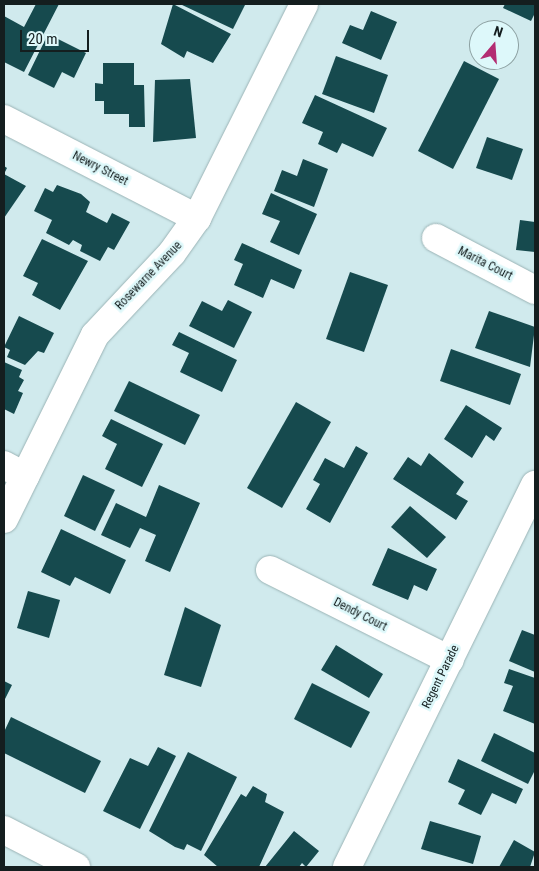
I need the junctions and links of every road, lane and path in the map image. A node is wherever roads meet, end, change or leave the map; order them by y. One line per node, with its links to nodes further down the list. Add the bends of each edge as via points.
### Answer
1 (304, 4): 3 (street, Rosewarne Avenue)
2 (4, 119): 3 (street, Newry Street)
3 (197, 218): 6 (street, Rosewarne Avenue, via 172,253 95,335)
4 (436, 238): 5 (street, Marita Court)
5 (535, 290)
6 (15, 471): 8 (street, Rosewarne Avenue)
7 (535, 486): 10 (street, Regent Parade)
8 (4, 520)
9 (270, 570): 10 (street, Dendy Court)
10 (450, 660): 13 (street, Regent Parade)
11 (4, 830): 12 (street)
12 (76, 867)
13 (347, 867)

